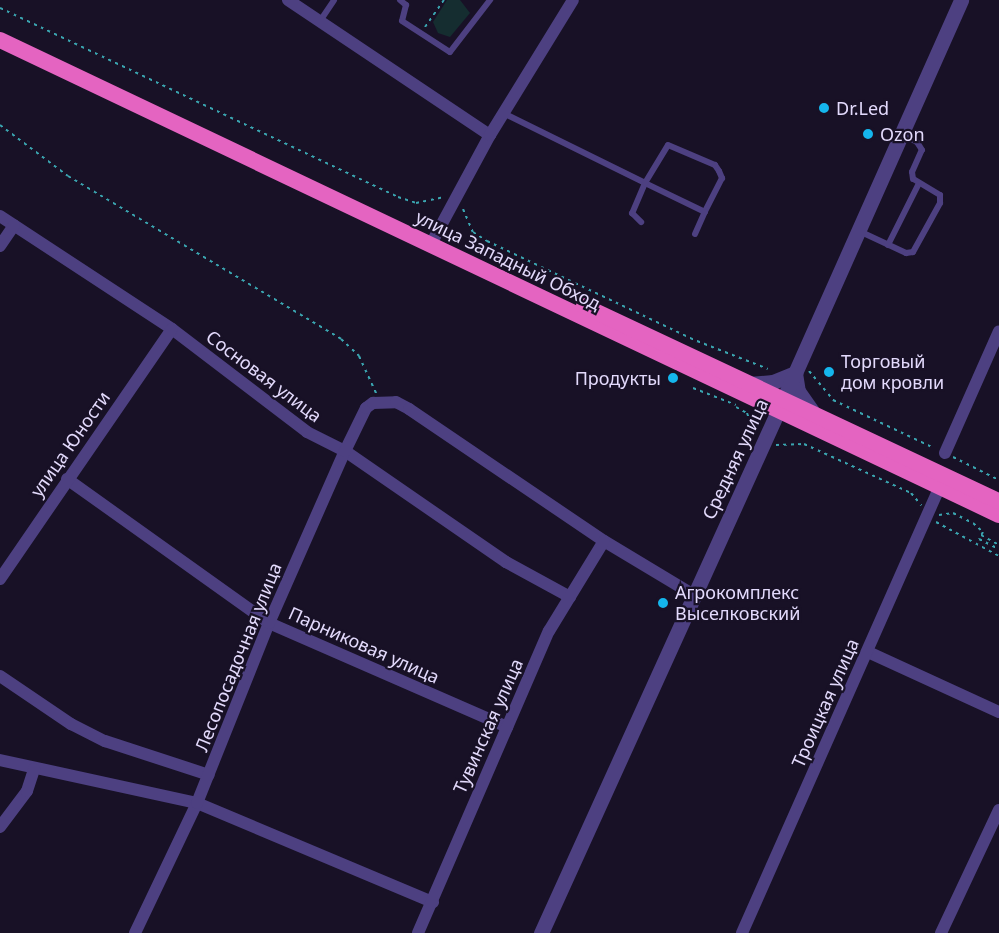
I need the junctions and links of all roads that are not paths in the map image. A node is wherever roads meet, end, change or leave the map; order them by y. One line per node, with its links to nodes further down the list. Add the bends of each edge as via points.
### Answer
1 (288, 0): 7 (street)
2 (334, 0): 7 (lane)
3 (400, 0): 4 (lane, via 406,7 401,20 447,51 455,51)
4 (490, 0)
5 (573, 0): 10 (street)
6 (961, 0): 12 (street, Средняя улица)
7 (320, 21): 11 (street)
8 (0, 29): 21 (highway, улица Западный Обход)
9 (0, 40): 21 (highway, улица Западный Обход)
10 (503, 113): 11 (street); 13 (lane)
11 (489, 135): 21 (street)
12 (901, 135): 14 (lane, via 921,146 912,176); 19 (street, Средняя улица)
13 (645, 183): 15 (lane); 15 (lane, via 663,147 674,145 715,165 719,171 722,178); 17 (lane, via 632,213)
14 (918, 183): 22 (lane); 22 (lane, via 940,195 940,203 914,252 906,253)
15 (705, 212): 20 (lane)
16 (0, 216): 18 (street, Сосновая улица)
17 (641, 222)
18 (14, 225): 23 (street); 24 (street, Сосновая улица)
19 (858, 231): 22 (lane); 26 (street, Средняя улица)
20 (694, 234)
21 (433, 240): 27 (highway, улица Западный Обход); 28 (highway, улица Западный Обход)
22 (888, 245)
23 (0, 246)
24 (172, 329): 30 (street, Сосновая улица, via 307,432); 32 (street, улица Юности)
25 (999, 331): 31 (street)
26 (800, 370): 27 (street, via 773,382); 28 (street, Средняя улица); 29 (street, via 798,391)
27 (749, 384): 28 (highway, улица Западный Обход)
28 (780, 406): 29 (highway, улица Западный Обход); 33 (highway, улица Западный Обход); 38 (street, Средняя улица)
29 (815, 415): 34 (highway, улица Западный Обход)
30 (345, 451): 36 (street, Лесопосадочная улица, via 366,408 380,400 409,409); 39 (street, Сосновая улица, via 506,562); 40 (street, Лесопосадочная улица)
31 (945, 453)
32 (67, 479): 37 (street, улица Юности); 40 (street, Парниковая улица)
33 (939, 487): 35 (highway, улица Западный Обход); 41 (street, Троицкая улица)
34 (999, 501)
35 (999, 515)
36 (604, 541): 38 (street); 39 (street, Тувинская улица)
37 (0, 579)
38 (694, 595): 54 (street, Средняя улица)
39 (570, 597): 44 (street, Тувинская улица, via 549,631)
40 (269, 623): 44 (street, Парниковая улица); 47 (street, Лесопосадочная улица)
41 (868, 652): 43 (street); 55 (street, Троицкая улица)
42 (0, 676): 47 (street, via 71,724 105,741)
43 (999, 712)
44 (507, 727): 51 (street, Тувинская улица)
45 (0, 760): 46 (street)
46 (34, 769): 48 (street); 50 (street, via 27,791)
47 (209, 775): 48 (street, Лесопосадочная улица)
48 (197, 803): 51 (street); 52 (street, Лесопосадочная улица)
49 (999, 810): 56 (street)
50 (0, 827)
51 (433, 902): 53 (street, Тувинская улица)
52 (135, 933)
53 (418, 933)
54 (541, 933)
55 (742, 933)
56 (941, 933)

